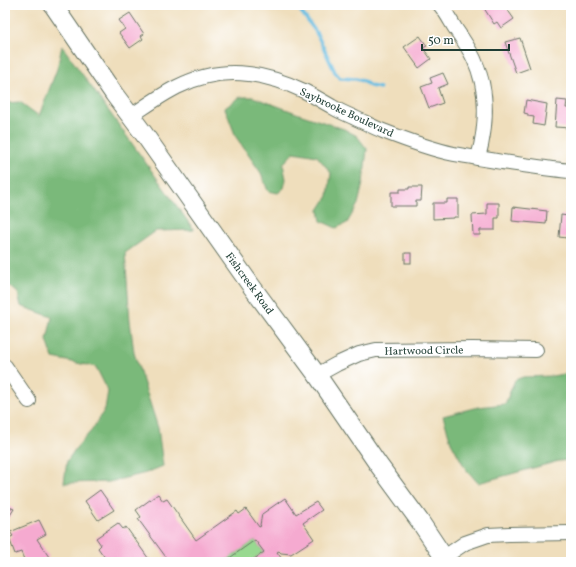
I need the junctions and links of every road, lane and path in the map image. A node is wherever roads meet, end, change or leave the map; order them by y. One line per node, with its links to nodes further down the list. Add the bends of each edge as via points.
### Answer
1 (53, 5): 3 (main road, Fishcreek Road)
2 (440, 5): 4 (street, via 466,44 480,74 485,111)
3 (131, 116): 4 (street, Saybrooke Boulevard, via 162,95 194,80 220,74 259,75 304,91 331,107 382,130 453,154); 8 (main road, Fishcreek Road)
4 (478, 158): 5 (street, Saybrooke Boulevard)
5 (571, 171)
6 (536, 350): 8 (street, Hartwood Circle, via 376,350 359,354)
7 (5, 366): 9 (street)
8 (317, 375): 11 (main road, Fishcreek Road, via 419,520)
9 (29, 401)
10 (571, 533): 11 (street, via 488,535 465,543)
11 (442, 560)

